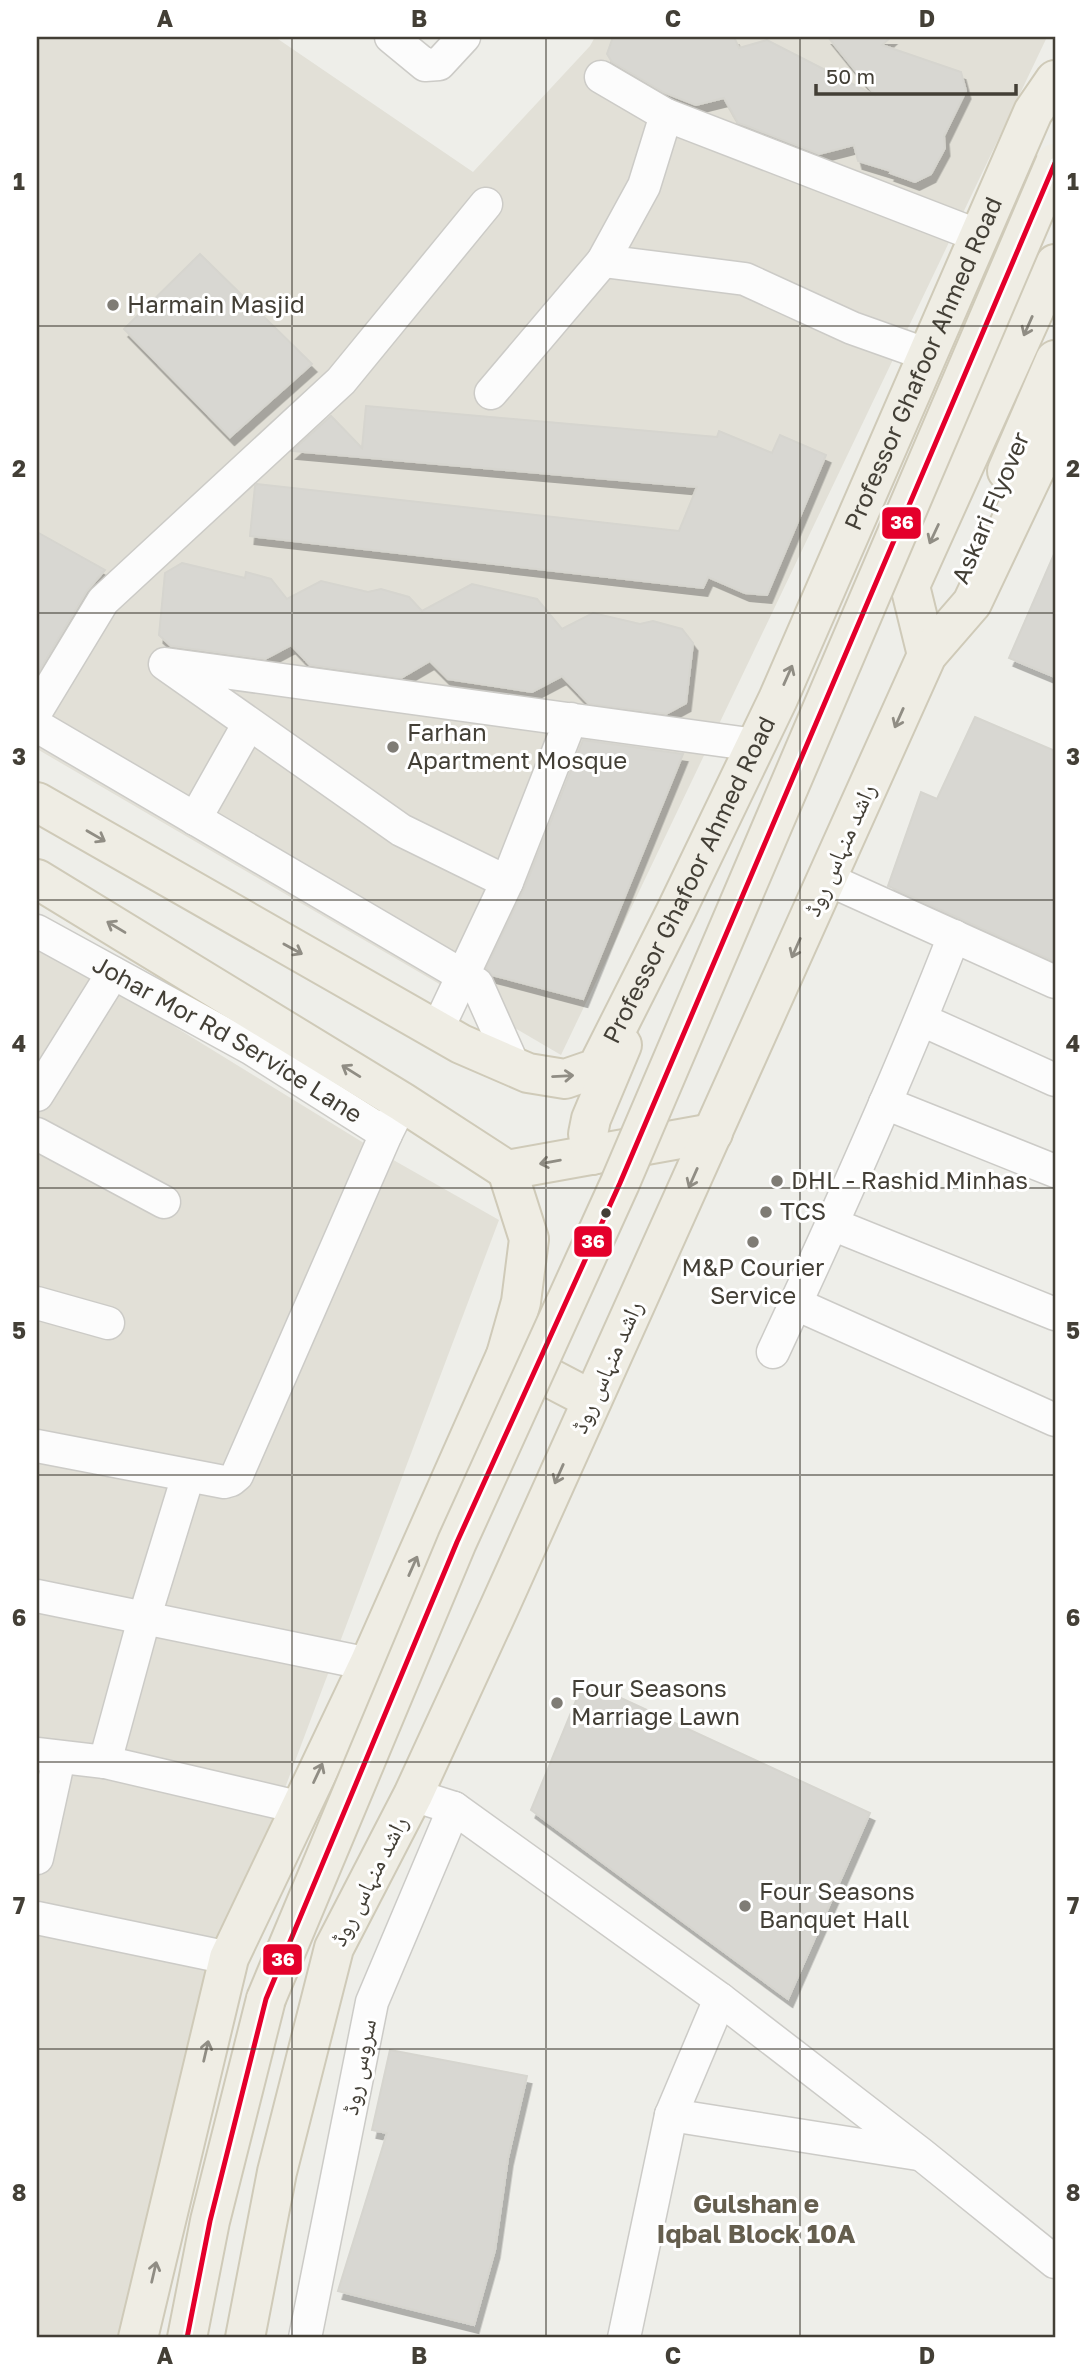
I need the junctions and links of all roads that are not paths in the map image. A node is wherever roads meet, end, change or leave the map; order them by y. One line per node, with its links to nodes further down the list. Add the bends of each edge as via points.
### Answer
1 (391, 37): 2 (street, via 425,65 439,64)
2 (464, 37)
3 (601, 77): 5 (street)
4 (1055, 80): 8 (main road, Professor Ghafoor Ahmed Road, via 1033,112)
5 (666, 115): 8 (street); 9 (street, via 644,187)
6 (1055, 163): 73 (main road, bridge, via 620,1182 452,1555 266,1998 210,2221)
7 (486, 205): 16 (street, via 341,381 103,601)
8 (979, 236): 11 (main road, Professor Ghafoor Ahmed Road)
9 (603, 261): 11 (street, via 745,278 852,328); 13 (street)
10 (1055, 264): 15 (main road, one-way to 15, via 910,586)
11 (928, 355): 20 (main road, Professor Ghafoor Ahmed Road, one-way to 11)
12 (1055, 360): 15 (main road, Askari Flyover)
13 (491, 393)
14 (1055, 428): 15 (main road, راشد منہاس روڈ, via 972,603)
15 (927, 655): 24 (main road, راشد منہاس روڈ, one-way to 24)
16 (37, 710)
17 (571, 719): 18 (street, via 165,664); 20 (street); 25 (street)
18 (248, 724): 22 (street); 25 (street, via 401,830)
19 (37, 726): 22 (street)
20 (756, 745): 26 (main road, Professor Ghafoor Ahmed Road)
21 (37, 802): 34 (main road, Professor Ghafoor Ahmed Road, one-way to 34)
22 (195, 819): 30 (street)
23 (37, 878): 29 (main road, one-way to 23)
24 (827, 879): 28 (street); 40 (main road, راشد منہاس روڈ, one-way to 40)
25 (507, 882): 30 (street)
26 (676, 911): 35 (main road, Professor Ghafoor Ahmed Road, one-way to 26, via 565,1079 597,1068); 42 (main road, via 592,1119 588,1133)
27 (37, 931): 31 (street, Johar Mor Rd Service Lane)
28 (954, 936): 32 (street); 33 (street)
29 (157, 952): 31 (street); 39 (main road, one-way to 29)
30 (462, 976): 34 (street); 35 (street, via 477,984)
31 (123, 979): 37 (street); 39 (street, Johar Mor Rd Service Lane)
32 (1055, 982)
33 (922, 1020): 36 (street); 38 (street)
34 (437, 1030): 35 (main road, Professor Ghafoor Ahmed Road)
35 (514, 1067)
36 (1055, 1080)
37 (37, 1095)
38 (885, 1103): 44 (street); 46 (street)
39 (394, 1118): 43 (main road); 56 (street, via 237,1475 224,1482)
40 (713, 1133): 42 (main road); 53 (main road, راشد منہاس روڈ, one-way to 53)
41 (37, 1134): 45 (street)
42 (592, 1155): 43 (main road, one-way to 43)
43 (507, 1170): 52 (main road, via 529,1240 521,1302)
44 (1055, 1171)
45 (164, 1202)
46 (832, 1224): 48 (street); 49 (street)
47 (37, 1303): 50 (street)
48 (796, 1304): 51 (street); 54 (street)
49 (1055, 1314)
50 (108, 1323)
51 (773, 1352)
52 (506, 1354): 53 (main road); 59 (main road, one-way to 52)
53 (592, 1400): 62 (main road, راشد منہاس روڈ, one-way to 62)
54 (1055, 1420)
55 (37, 1446): 56 (street)
56 (188, 1476): 58 (street)
57 (37, 1596): 58 (street)
58 (144, 1619): 59 (street); 61 (street)
59 (369, 1664): 63 (main road, one-way to 59)
60 (48, 1756): 61 (street); 65 (street)
61 (105, 1762): 63 (street)
62 (412, 1795): 64 (street); 74 (main road, راشد منہاس روڈ, via 334,1948 277,2172)
63 (302, 1808): 67 (main road)
64 (454, 1808): 68 (street); 75 (street, سروس روڈ, via 372,2002)
65 (37, 1858)
66 (37, 1918): 67 (street)
67 (229, 1958): 72 (main road, one-way to 67)
68 (720, 1999): 69 (street); 70 (street)
69 (671, 2115): 70 (street); 76 (street)
70 (921, 2154): 71 (street)
71 (1055, 2262)
72 (138, 2338)
73 (187, 2338)
74 (245, 2338)
75 (304, 2338)
76 (624, 2338)

